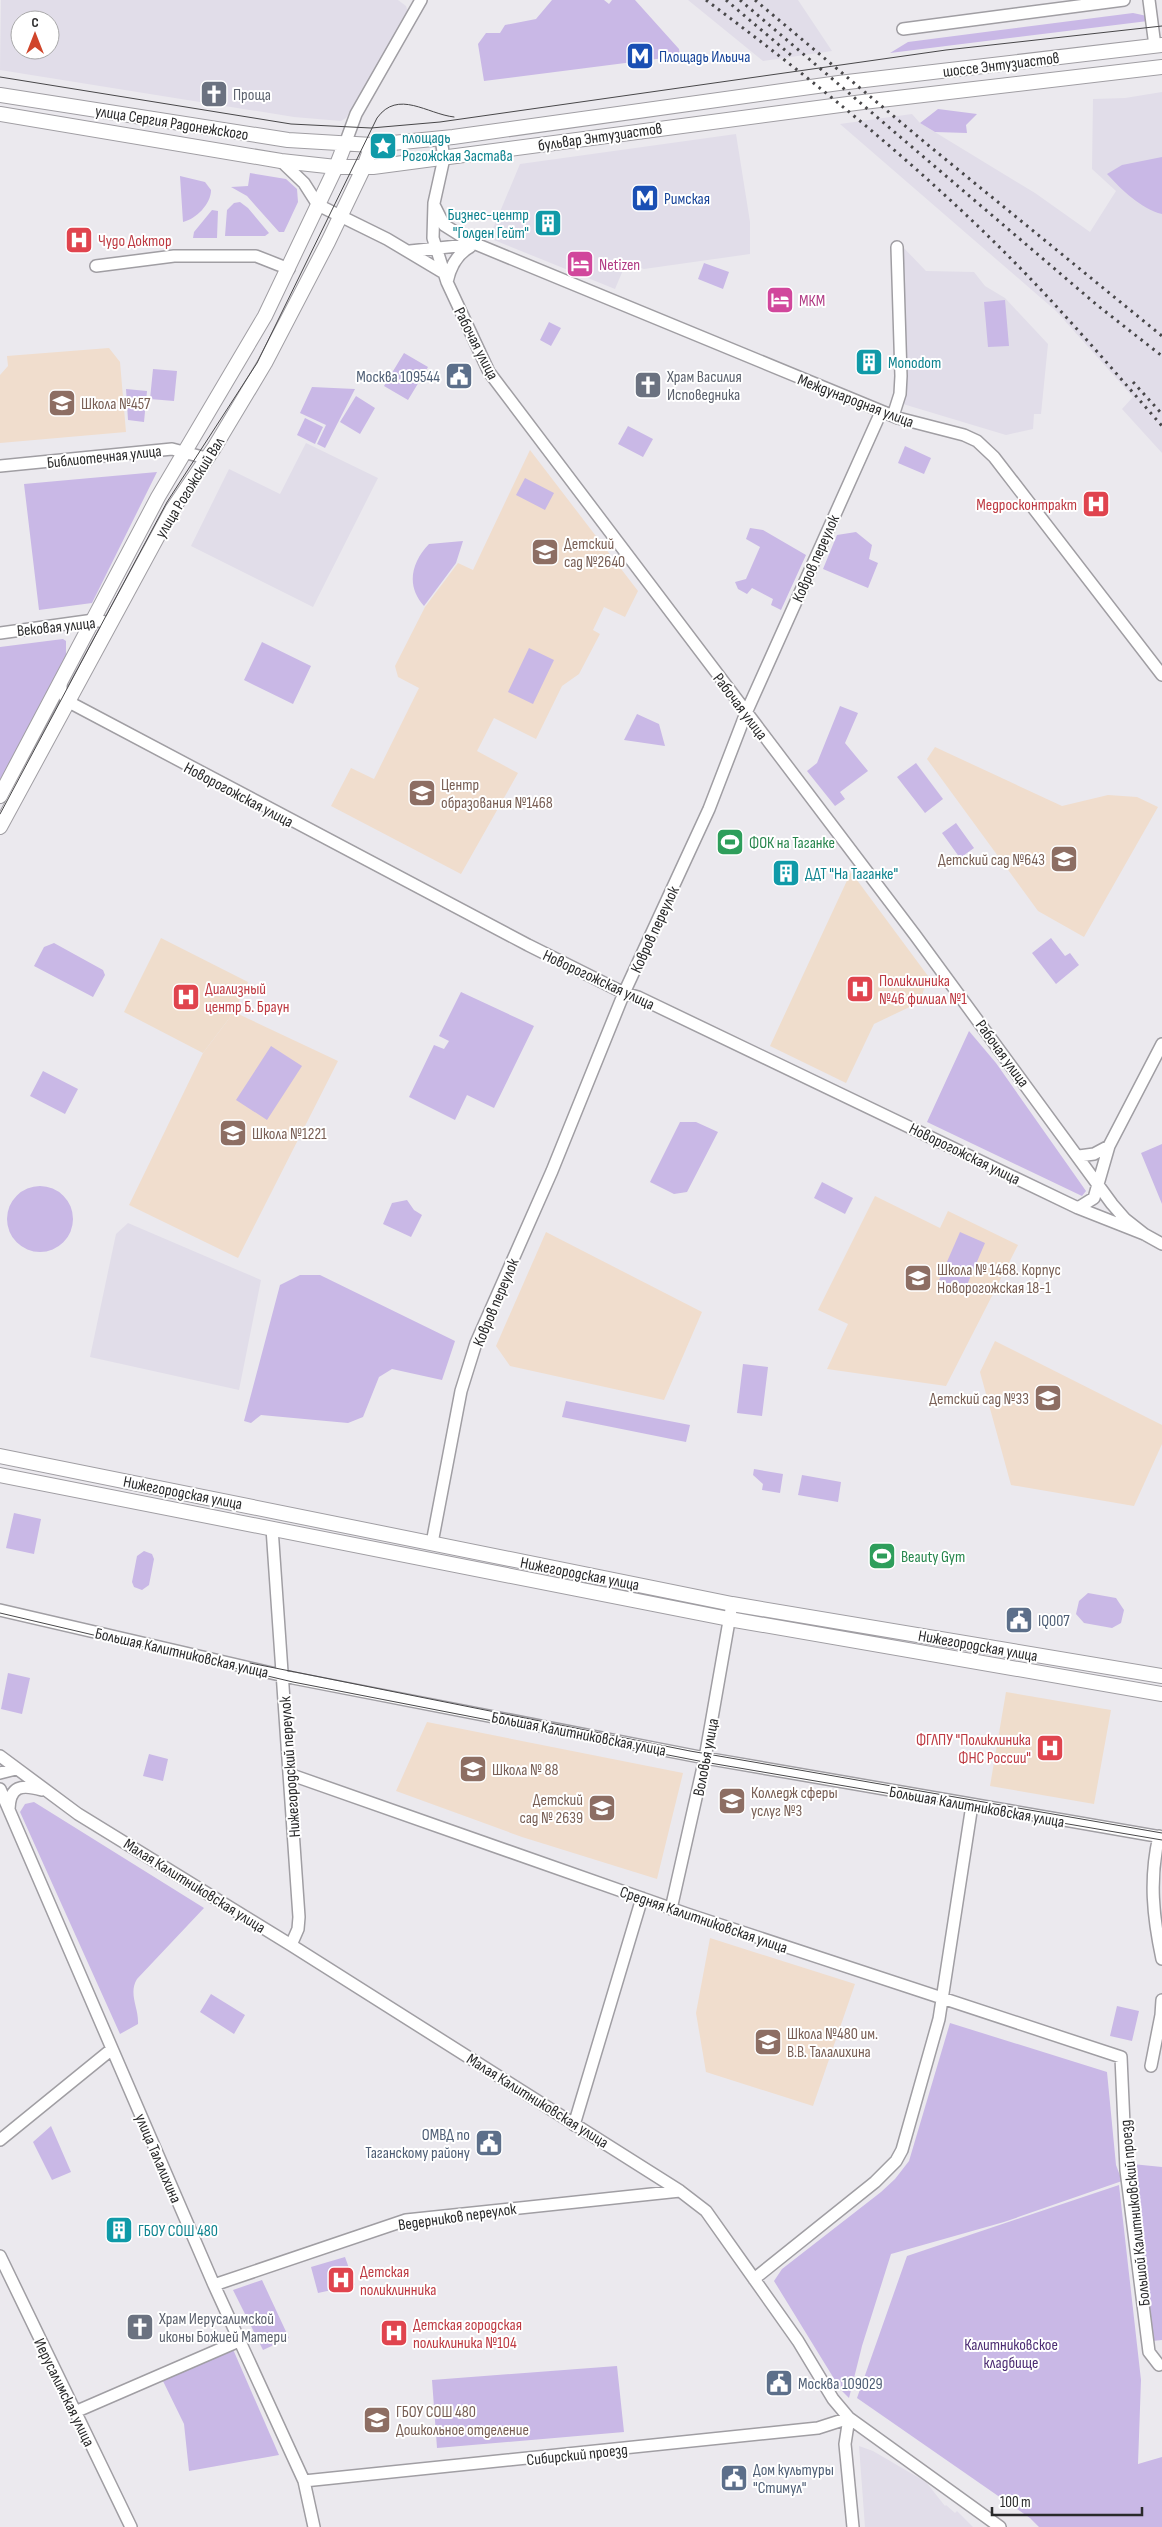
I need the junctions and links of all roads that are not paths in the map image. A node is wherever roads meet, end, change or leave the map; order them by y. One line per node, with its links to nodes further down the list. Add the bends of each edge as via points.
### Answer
1 (421, 0): 12 (street, via 356,114)
2 (1124, 0): 4 (street)
3 (1149, 0): 5 (street)
4 (903, 29)
5 (1158, 46): 7 (main road, шоссе Энтузиастов)
6 (1162, 68): 9 (main road, шоссе Энтузиастов)
7 (839, 83): 11 (main road, бульвар Энтузиастов)
8 (0, 95): 12 (main road, улица Сергия Радонежского, via 288,140)
9 (863, 102): 14 (main road, бульвар Энтузиастов)
10 (0, 114): 15 (main road, улица Сергия Радонежского)
11 (441, 139): 13 (main road, бульвар Энтузиастов); 14 (street, Рабочая улица)
12 (344, 144): 13 (main road, бульвар Энтузиастов); 16 (main road, улица Рогожский Вал)
13 (372, 145): 17 (main road, улица Рогожский Вал)
14 (444, 158): 17 (main road, бульвар Энтузиастов); 18 (street, Рабочая улица)
15 (281, 161): 16 (main road, улица Сергия Радонежского); 19 (street, via 304,182)
16 (336, 167): 17 (main road, бульвар Энтузиастов); 19 (main road, улица Рогожский Вал)
17 (364, 167): 20 (main road, улица Рогожский Вал)
18 (434, 203): 21 (street, Международная улица, via 444,225); 24 (street, Рабочая улица, via 432,228)
19 (318, 205): 20 (street); 27 (main road, улица Рогожский Вал)
20 (341, 215): 25 (street); 32 (main road, улица Рогожский Вал, via 265,363)
21 (462, 237): 22 (street, Международная улица); 24 (street, via 445,237)
22 (478, 244): 24 (street); 28 (street, via 460,254); 29 (street, Международная улица)
23 (897, 247): 30 (street, via 901,376 900,394)
24 (436, 250): 25 (street); 28 (street, Рабочая улица)
25 (408, 251): 28 (street)
26 (96, 266): 27 (street, via 174,256 256,256)
27 (288, 269): 31 (main road, улица Рогожский Вал, via 236,368)
28 (446, 277): 40 (street, Рабочая улица, via 489,372)
29 (881, 412): 30 (street, Международная улица); 40 (street, Ковров переулок)
30 (893, 416): 37 (street, Международная улица, via 964,435 977,441 994,457)
31 (185, 451): 32 (street, Библиотечная улица); 33 (street, Библиотечная улица, via 172,449); 34 (main road, улица Рогожский Вал)
32 (206, 458): 35 (main road, улица Рогожский Вал, via 172,510)
33 (0, 466)
34 (94, 620): 35 (street, Вековая улица); 36 (street, Вековая улица); 38 (main road, улица Рогожский Вал)
35 (111, 623): 39 (main road, улица Рогожский Вал)
36 (0, 633)
37 (1162, 676)
38 (61, 681): 39 (street, via 61,690); 41 (main road, улица Рогожский Вал)
39 (67, 701): 42 (main road, улица Рогожский Вал); 44 (street, Новорогожская улица)
40 (746, 713): 44 (street, Ковров переулок, via 709,809); 47 (street, Рабочая улица)
41 (0, 796)
42 (4, 811): 43 (main road, улица Рогожский Вал)
43 (0, 827)
44 (624, 993): 49 (street, Новорогожская улица, via 762,1054); 55 (street, Ковров переулок, via 552,1171 476,1343 461,1391)
45 (1162, 1044): 46 (street)
46 (1109, 1146): 47 (street, via 1094,1154); 48 (street)
47 (1079, 1156): 48 (street, Рабочая улица)
48 (1099, 1185): 49 (street, via 1094,1198); 50 (street, Рабочая улица, via 1124,1219)
49 (1078, 1208): 50 (street, Новорогожская улица)
50 (1144, 1234): 51 (street, Новорогожская улица)
51 (1162, 1244)
52 (0, 1456): 55 (main road, Нижегородская улица)
53 (0, 1475): 54 (main road, Нижегородская улица)
54 (272, 1528): 58 (main road, Нижегородская улица); 59 (street, Нижегородский переулок)
55 (432, 1543): 56 (main road, Нижегородская улица)
56 (732, 1604): 58 (street, Воловья улица); 60 (main road, Нижегородская улица)
57 (0, 1610): 59 (street, Большая Калитниковская улица)
58 (729, 1619): 61 (main road, Нижегородская улица); 63 (street, Воловья улица)
59 (282, 1675): 63 (street, Большая Калитниковская улица); 66 (street, Нижегородский переулок)
60 (1162, 1676)
61 (1162, 1694)
62 (0, 1756): 64 (street, Малая Калитниковская улица)
63 (705, 1758): 69 (street, Большая Калитниковская улица); 73 (street, Воловья улица)
64 (16, 1769): 65 (street); 68 (street, Малая Калитниковская улица)
65 (0, 1773)
66 (289, 1774): 72 (street, Средняя Калитниковская улица); 74 (street, Нижегородский переулок, via 299,1917)
67 (0, 1789): 70 (street, улица Талалихина)
68 (48, 1792): 70 (street, via 31,1787 16,1789 10,1796); 74 (street, Малая Калитниковская улица, via 78,1814)
69 (972, 1805): 71 (street, Большая Калитниковская улица); 76 (street)
70 (9, 1810): 78 (street, улица Талалихина)
71 (1160, 1837): 75 (street, via 1152,1873 1152,1891 1153,1918)
72 (642, 1898): 73 (street, Средняя Калитниковская улица); 81 (street)
73 (672, 1908): 76 (street, Средняя Калитниковская улица)
74 (292, 1945): 81 (street, Малая Калитниковская улица)
75 (1162, 1959)
76 (943, 1998): 79 (street, Средняя Калитниковская улица); 85 (street, via 912,2121 896,2161 875,2182)
77 (1162, 2000): 80 (street)
78 (112, 2049): 82 (street); 86 (street, улица Талалихина)
79 (1121, 2057): 88 (street, Большой Калитниковский проезд, via 1128,2189 1148,2352)
80 (1151, 2066)
81 (574, 2125): 83 (street, Малая Калитниковская улица)
82 (0, 2140)
83 (680, 2191): 85 (street, Малая Калитниковская улица, via 706,2211); 86 (street, Ведерников переулок, via 406,2220)
84 (0, 2256): 89 (street, Иерусалимская улица)
85 (754, 2278): 90 (street, Малая Калитниковская улица)
86 (214, 2285): 87 (street, улица Талалихина)
87 (239, 2341): 89 (street); 91 (street, улица Талалихина)
88 (1159, 2365)
89 (75, 2412): 92 (street, Иерусалимская улица)
90 (848, 2418): 91 (street, Сибирский проезд, via 818,2428); 94 (street, via 845,2444); 95 (street, Малая Калитниковская улица)
91 (304, 2482): 93 (street, улица Талалихина)
92 (131, 2527)
93 (314, 2527)
94 (853, 2527)
95 (1000, 2527)

